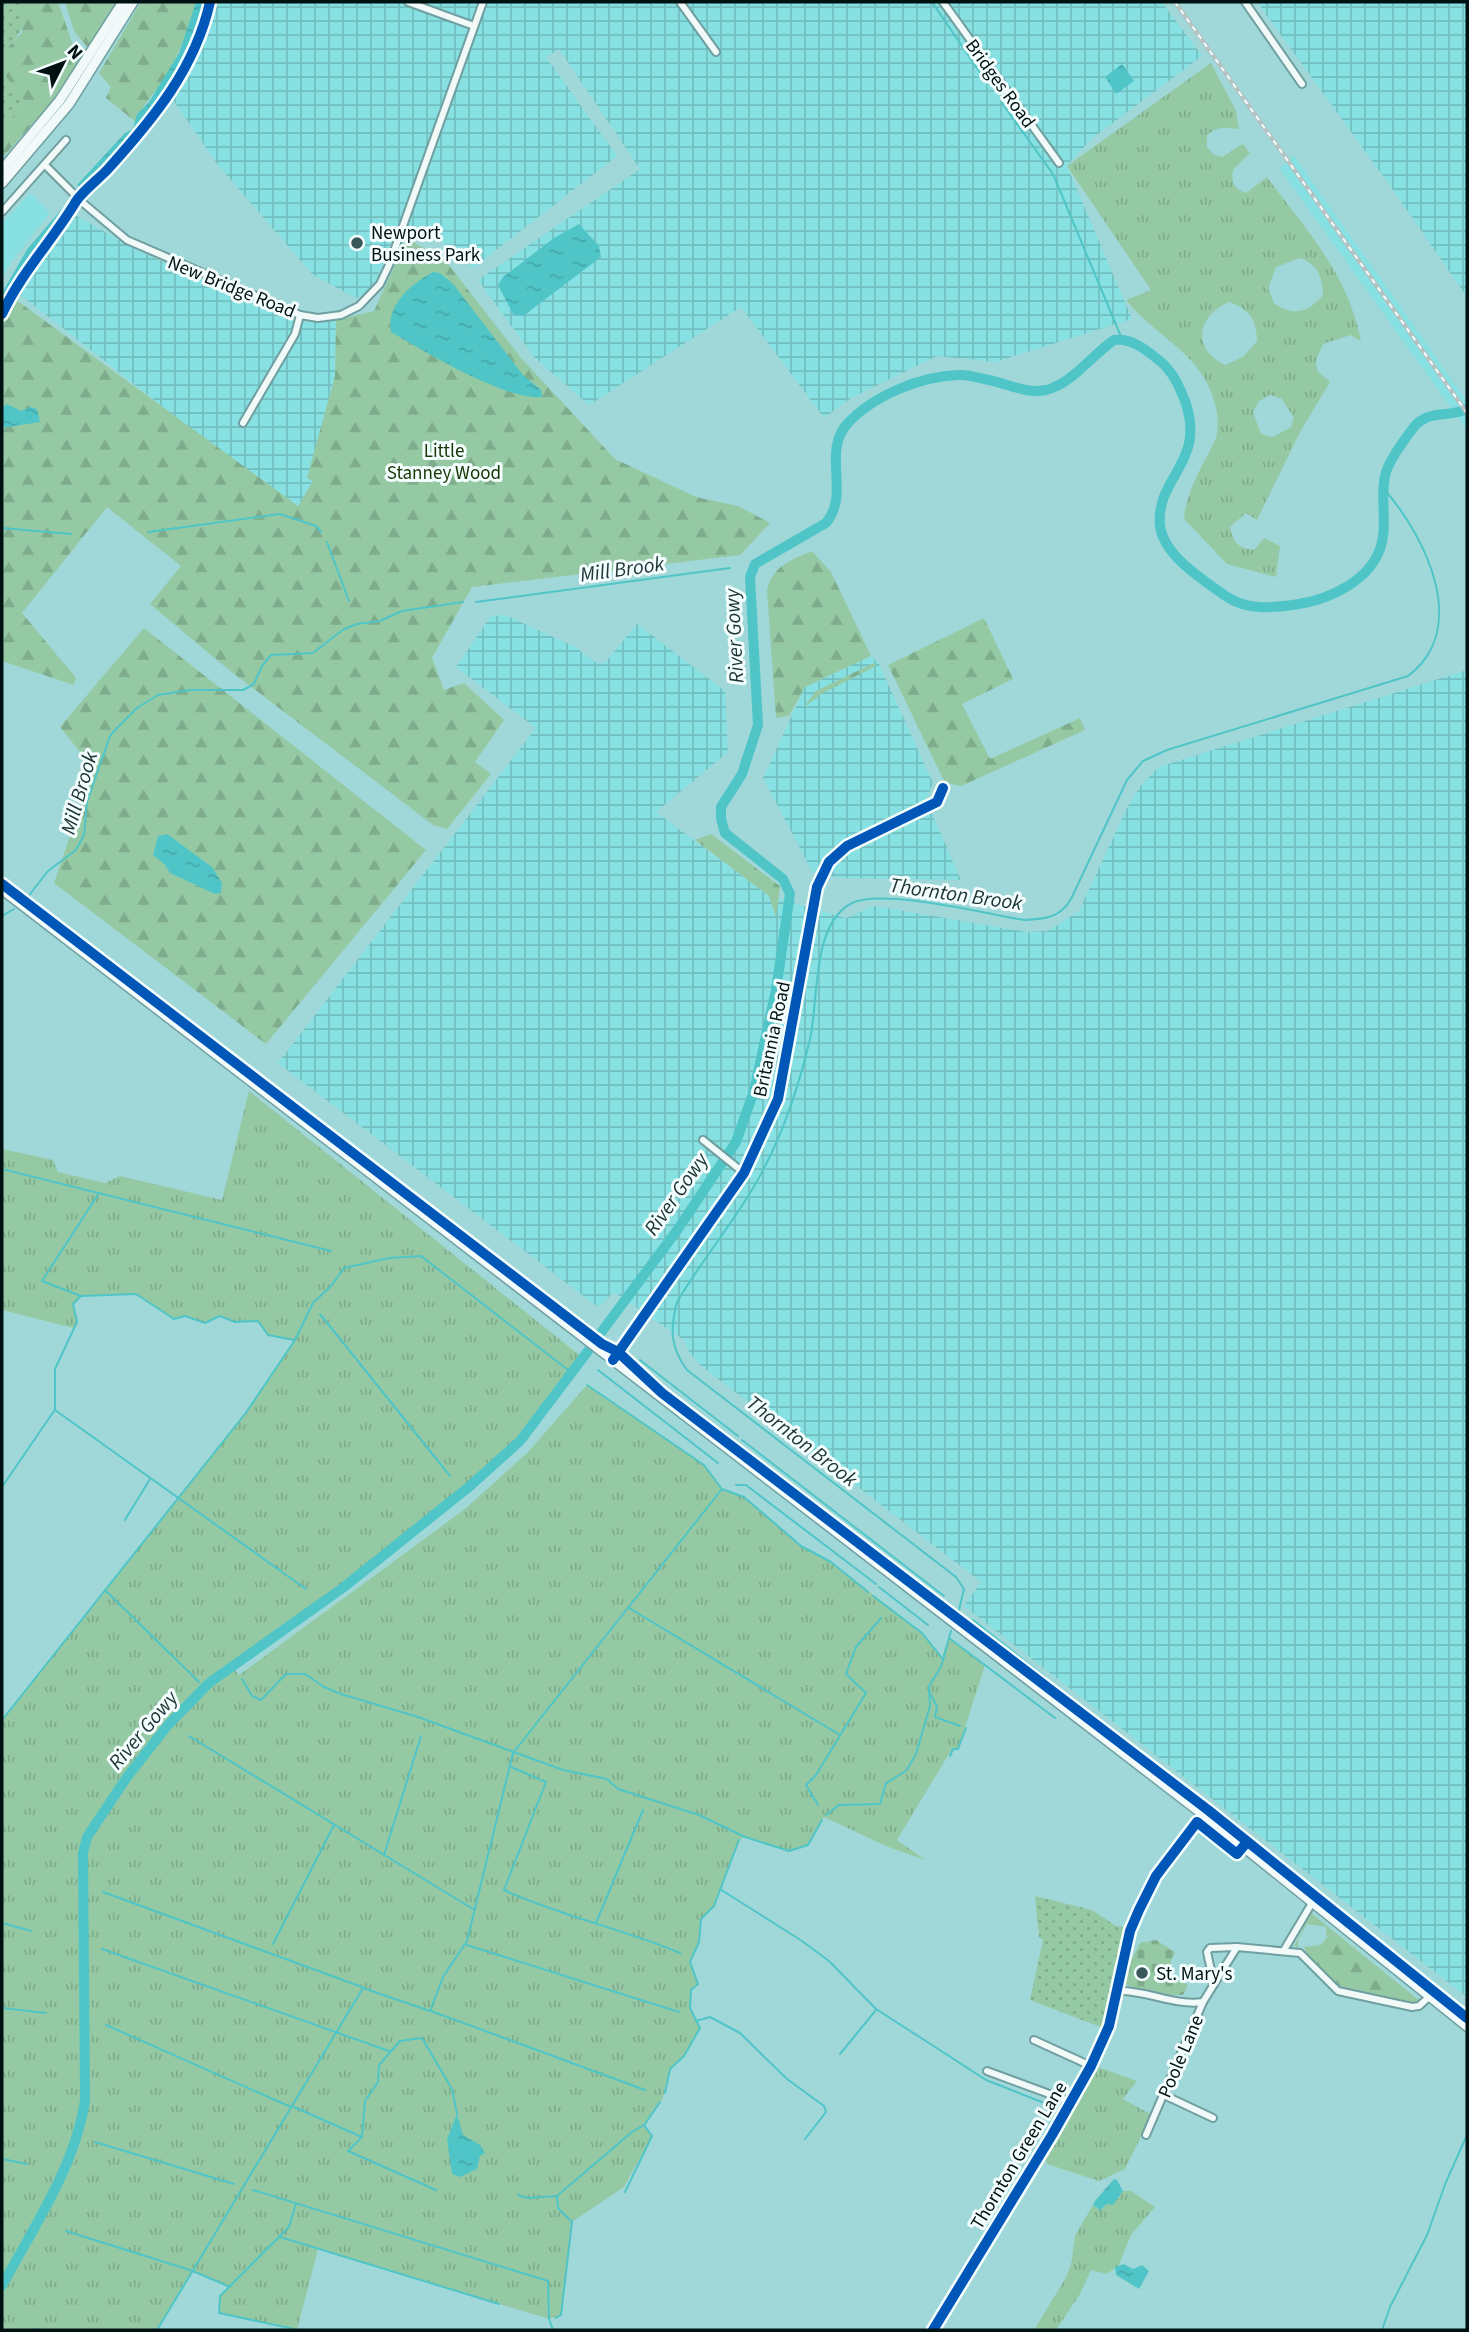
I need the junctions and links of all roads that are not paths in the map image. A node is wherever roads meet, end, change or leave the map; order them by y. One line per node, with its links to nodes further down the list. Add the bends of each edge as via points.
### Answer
1 (123, 2): 14 (highway, via 60,100)
2 (133, 2): 15 (highway, via 69,104)
3 (408, 2): 8 (street)
4 (482, 2): 8 (street, New Bridge Road)
5 (680, 2): 9 (street)
6 (943, 2): 12 (street, Bridges Road)
7 (1245, 2): 10 (street)
8 (474, 26): 17 (street, New Bridge Road, via 380,284 359,306 341,315)
9 (716, 52)
10 (1302, 84)
11 (66, 140): 13 (street)
12 (1059, 163)
13 (46, 166): 16 (street); 17 (street, New Bridge Road, via 119,234 151,253)
14 (2, 170)
15 (2, 183)
16 (2, 212)
17 (300, 315): 18 (street, via 295,334)
18 (243, 424)
19 (943, 788): 22 (street, Britannia Road, via 937,802 847,846 823,873 809,925 778,1099)
20 (2, 890): 23 (main road)
21 (703, 1140): 22 (street)
22 (744, 1172): 23 (street, Britannia Road)
23 (612, 1362): 24 (main road)
24 (1203, 1815): 25 (main road); 29 (street, Thornton Green Lane, via 1156,1876 1139,1910)
25 (1312, 1903): 27 (street); 30 (main road)
26 (1237, 1947): 27 (street); 28 (street, Poole Lane); 28 (street, via 1207,1952)
27 (1284, 1950): 30 (street, via 1300,1953 1338,1991 1412,2007)
28 (1214, 1984): 31 (street, Poole Lane)
29 (1118, 1991): 32 (street); 36 (street, Thornton Green Lane)
30 (1430, 1996): 34 (main road)
31 (1203, 2002): 32 (street); 33 (street, Poole Lane)
32 (1188, 2004): 33 (street)
33 (1194, 2023): 38 (street, Poole Lane)
34 (1467, 2027)
35 (1034, 2040): 36 (street)
36 (1091, 2066): 39 (street, Thornton Green Lane)
37 (987, 2071): 39 (street)
38 (1164, 2095): 40 (street); 41 (street, Poole Lane)
39 (1071, 2102): 42 (street, Thornton Green Lane)
40 (1213, 2118)
41 (1146, 2134)
42 (933, 2330)

